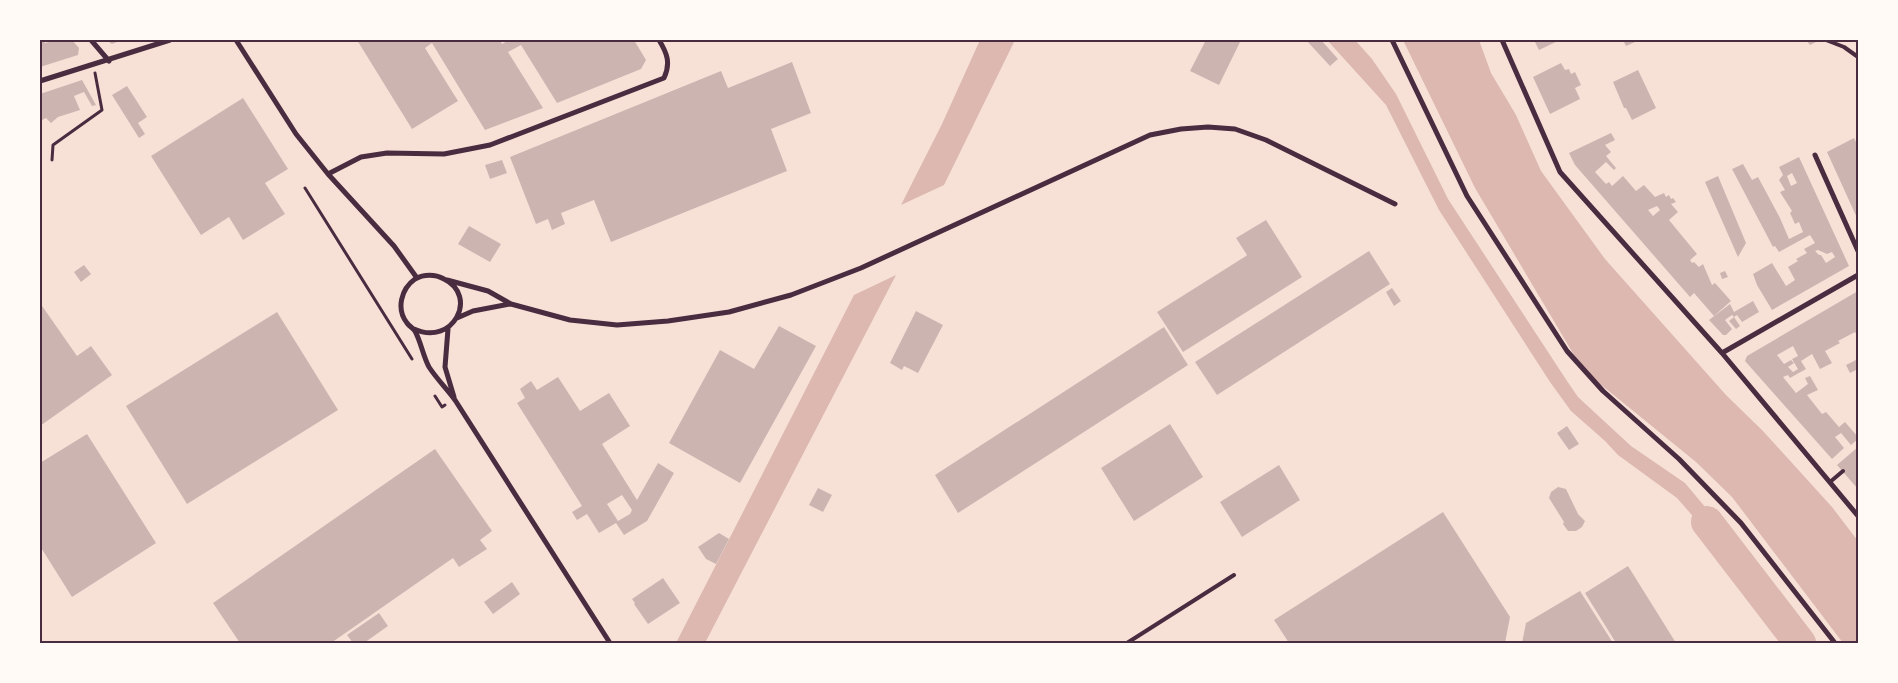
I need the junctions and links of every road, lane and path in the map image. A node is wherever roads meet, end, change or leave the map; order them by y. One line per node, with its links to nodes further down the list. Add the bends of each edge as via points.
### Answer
1 (91, 40): 9 (street)
2 (170, 40): 9 (street)
3 (236, 40): 14 (street, via 296,134)
4 (659, 40): 14 (street, via 667,53 664,78 490,145 444,154 361,156)
5 (1392, 40): 35 (street, via 1467,196 1567,351 1603,391 1679,459 1741,523)
6 (1502, 40): 25 (street, via 1560,172)
7 (1826, 40): 8 (lane)
8 (1858, 57)
9 (109, 61): 10 (street)
10 (93, 65): 11 (street); 13 (path, via 102,110 53,145)
11 (40, 81)
12 (1815, 155): 17 (street)
13 (52, 160)
14 (328, 174): 19 (street, via 394,246)
15 (305, 188): 26 (path)
16 (1395, 204): 21 (street, via 1251,134 1208,127 1181,129 1150,136 861,268 791,295 729,312 617,324 570,320)
17 (1858, 251)
18 (1858, 275): 25 (street)
19 (417, 278): 20 (street, via 432,275); 23 (street, via 403,293 401,303 406,322)
20 (447, 280): 21 (street, via 488,291); 22 (street, via 458,293)
21 (511, 304): 22 (street, via 473,311)
22 (457, 318): 24 (street)
23 (414, 329): 24 (street, via 431,334); 28 (street, via 429,367)
24 (448, 329): 28 (street, via 445,367)
25 (1722, 353): 30 (street)
26 (413, 360)
27 (432, 392): 28 (path, via 442,407)
28 (455, 400): 33 (street)
29 (1842, 471): 30 (lane)
30 (1830, 482): 31 (street)
31 (1858, 516)
32 (1234, 575): 34 (lane)
33 (610, 643)
34 (1127, 643)
35 (1835, 643)

